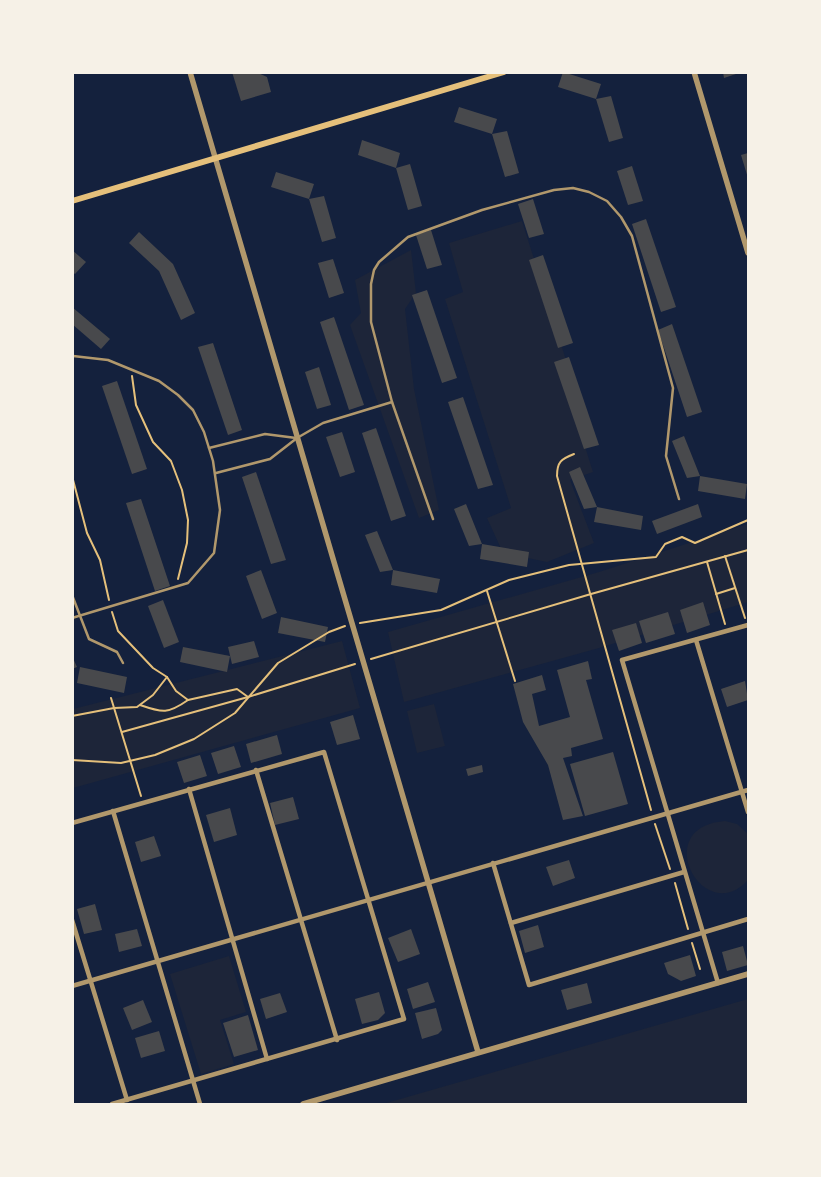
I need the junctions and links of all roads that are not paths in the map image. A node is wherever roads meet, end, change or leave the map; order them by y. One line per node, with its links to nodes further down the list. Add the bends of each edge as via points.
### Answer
1 (190, 72): 4 (street)
2 (504, 72): 4 (main road)
3 (694, 72): 6 (street)
4 (217, 160): 5 (main road); 9 (street)
5 (72, 201)
6 (748, 253)
7 (72, 356): 10 (lane, via 108,360 159,381 193,410)
8 (392, 402): 9 (lane, via 323,423); 12 (lane, via 371,322 371,284 379,262 408,236 482,210 554,190 574,188 589,192 607,201 621,217 638,255 673,388 666,456); 13 (lane)
9 (297, 438): 10 (lane, via 265,434); 11 (lane, via 270,459); 30 (street)
10 (209, 448): 11 (lane)
11 (216, 474): 15 (lane, via 220,510 214,554 188,583)
12 (679, 500)
13 (433, 519)
14 (72, 595): 15 (lane)
15 (78, 616): 16 (lane); 19 (lane, via 88,639 117,652)
16 (72, 618)
17 (748, 625): 18 (street)
18 (696, 640): 23 (street); 26 (street, via 622,660)
19 (123, 663)
20 (256, 770): 21 (street); 31 (street, via 324,752); 32 (street)
21 (189, 789): 24 (street); 37 (street)
22 (748, 790): 23 (street)
23 (742, 792): 25 (street); 26 (street)
24 (113, 811): 27 (street); 38 (street)
25 (748, 812)
26 (667, 813): 28 (street); 29 (street)
27 (72, 823)
28 (493, 863): 30 (street); 35 (street)
29 (684, 872): 35 (street); 36 (street)
30 (429, 881): 31 (street); 44 (street)
31 (368, 899): 32 (street); 43 (street, via 404,1019)
32 (300, 919): 37 (street); 43 (street)
33 (748, 919): 36 (street)
34 (72, 920): 40 (street)
35 (511, 923): 36 (street, via 529,985)
36 (702, 933): 41 (street)
37 (232, 939): 38 (street); 45 (street)
38 (158, 961): 40 (street); 46 (street)
39 (748, 974): 41 (street)
40 (91, 981): 42 (street); 47 (street)
41 (718, 983): 44 (street)
42 (72, 986)
43 (337, 1040): 45 (street)
44 (478, 1052): 50 (street)
45 (268, 1059): 46 (street)
46 (194, 1081): 47 (street); 49 (street)
47 (127, 1100): 48 (street)
48 (112, 1104)
49 (200, 1104)
50 (303, 1104)

